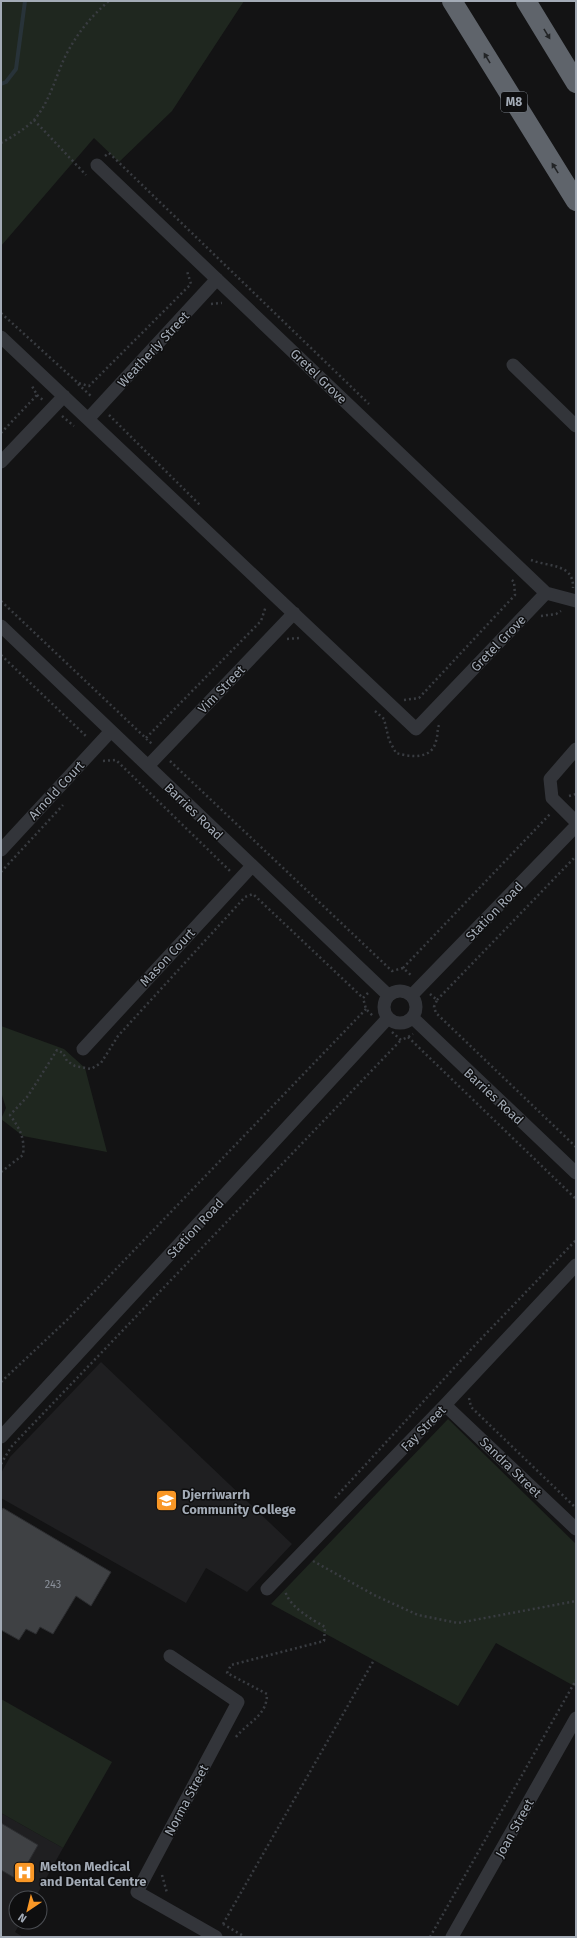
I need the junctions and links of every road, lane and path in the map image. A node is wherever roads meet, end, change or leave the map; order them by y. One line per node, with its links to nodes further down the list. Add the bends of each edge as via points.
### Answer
1 (109, 1): 5 (path, via 92,15 77,35 48,99)
2 (452, 1): 8 (highway, M8, one-way to 2)
3 (526, 1): 4 (highway, one-way to 4)
4 (576, 82)
5 (34, 120): 6 (path); 7 (path, via 87,175)
6 (1, 143)
7 (97, 165): 11 (street, Gretel Grove); 21 (path, via 109,153)
8 (576, 202)
9 (182, 266): 10 (path)
10 (188, 271): 12 (path); 18 (path, via 191,284 89,386)
11 (218, 279): 12 (street, Weatherly Street); 29 (street, Gretel Grove)
12 (208, 290): 13 (path); 20 (street, Weatherly Street)
13 (228, 308)
14 (1, 313): 18 (path)
15 (1, 337): 19 (street, Gretel Grove)
16 (513, 365): 23 (street)
17 (31, 383): 24 (path, via 37,395)
18 (78, 383): 20 (path)
19 (64, 396): 22 (street, Gretel Grove); 25 (street)
20 (100, 406): 22 (street, Weatherly Street); 26 (path)
21 (371, 406)
22 (88, 419): 33 (street, Gretel Grove)
23 (576, 426)
24 (1, 434)
25 (1, 462)
26 (204, 509)
27 (530, 559): 30 (path, via 541,564 551,564 570,573)
28 (508, 577): 39 (path, via 514,582 514,595 504,606 419,698 405,701)
29 (546, 593): 30 (street); 33 (street, Gretel Grove, via 416,729)
30 (573, 600): 34 (path, via 567,608 556,614)
31 (1, 601): 43 (path)
32 (266, 606): 43 (path, via 261,621)
33 (294, 613): 46 (street, Vim Street)
34 (539, 617)
35 (1, 626): 42 (street, Barries Road)
36 (284, 639): 37 (path, via 299,637)
37 (304, 643)
38 (1, 655): 44 (path)
39 (399, 695)
40 (373, 708): 41 (path, via 384,719 389,740 396,753 411,758 430,751 436,742)
41 (441, 720)
42 (111, 731): 44 (street, Arnold Court); 49 (street, Barries Road)
43 (146, 738): 46 (path)
44 (97, 746): 47 (path); 55 (street, Arnold Court)
45 (576, 749): 52 (street, via 550,779 552,798)
46 (160, 752): 49 (street, Vim Street); 61 (path, via 392,971)
47 (111, 760): 48 (path, via 104,760); 59 (path, via 116,760)
48 (99, 766)
49 (148, 766): 57 (street, Barries Road)
50 (576, 794): 52 (path, via 567,796)
51 (68, 799): 58 (path)
52 (559, 805): 53 (street); 61 (path)
53 (576, 822)
54 (576, 826): 62 (street, Station Road)
55 (1, 850)
56 (576, 856): 66 (path)
57 (252, 866): 59 (street, Mason Court); 63 (street, Barries Road)
58 (1, 872)
59 (238, 880): 60 (path); 72 (street, Mason Court)
60 (253, 894): 65 (path); 74 (path, via 245,897 118,1036 101,1063 91,1069 75,1066 57,1050 28,1096 10,1115 18,1125 24,1142 22,1155)
61 (403, 968): 62 (path)
62 (422, 986): 64 (street, Station Road); 66 (path)
63 (388, 995): 64 (street, via 400,990); 68 (street, via 384,1008)
64 (412, 995): 69 (street, via 417,1007)
65 (363, 998)
66 (437, 1000): 73 (path, via 434,1007 436,1014)
67 (366, 1009): 79 (path, via 67,1320)
68 (388, 1018): 69 (street, via 402,1023); 81 (street, Station Road)
69 (413, 1018): 75 (street, Barries Road)
70 (408, 1037): 76 (path)
71 (401, 1040): 82 (path, via 11,1448)
72 (83, 1049)
73 (576, 1147)
74 (1, 1172)
75 (576, 1173)
76 (576, 1200)
77 (576, 1240): 83 (path)
78 (576, 1265): 80 (street, Fay Street)
79 (1, 1382)
80 (450, 1408): 84 (path, via 469,1396 471,1407); 85 (street, Sandra Street); 87 (street, Fay Street)
81 (1, 1437)
82 (1, 1464)
83 (330, 1503)
84 (576, 1508)
85 (576, 1529)
86 (318, 1555): 87 (path)
87 (307, 1556): 88 (path); 90 (street, Fay Street); 91 (path, via 374,1595 418,1615 458,1623)
88 (308, 1565)
89 (289, 1585): 96 (path, via 285,1590 286,1596 294,1605 325,1626 324,1641 231,1665 226,1673 267,1694 267,1705 262,1713 236,1736)
90 (267, 1589)
91 (576, 1601)
92 (170, 1656): 101 (street, Norma Street, via 238,1702 137,1892)
93 (374, 1660): 100 (path)
94 (576, 1680): 103 (path)
95 (576, 1718): 104 (street, Joan Street)
96 (232, 1743)
97 (163, 1870): 98 (path, via 161,1877 166,1892)
98 (172, 1896)
99 (216, 1921): 100 (path)
100 (223, 1924): 102 (path)
101 (216, 1937)
102 (245, 1937)
103 (430, 1937)
104 (452, 1937)

